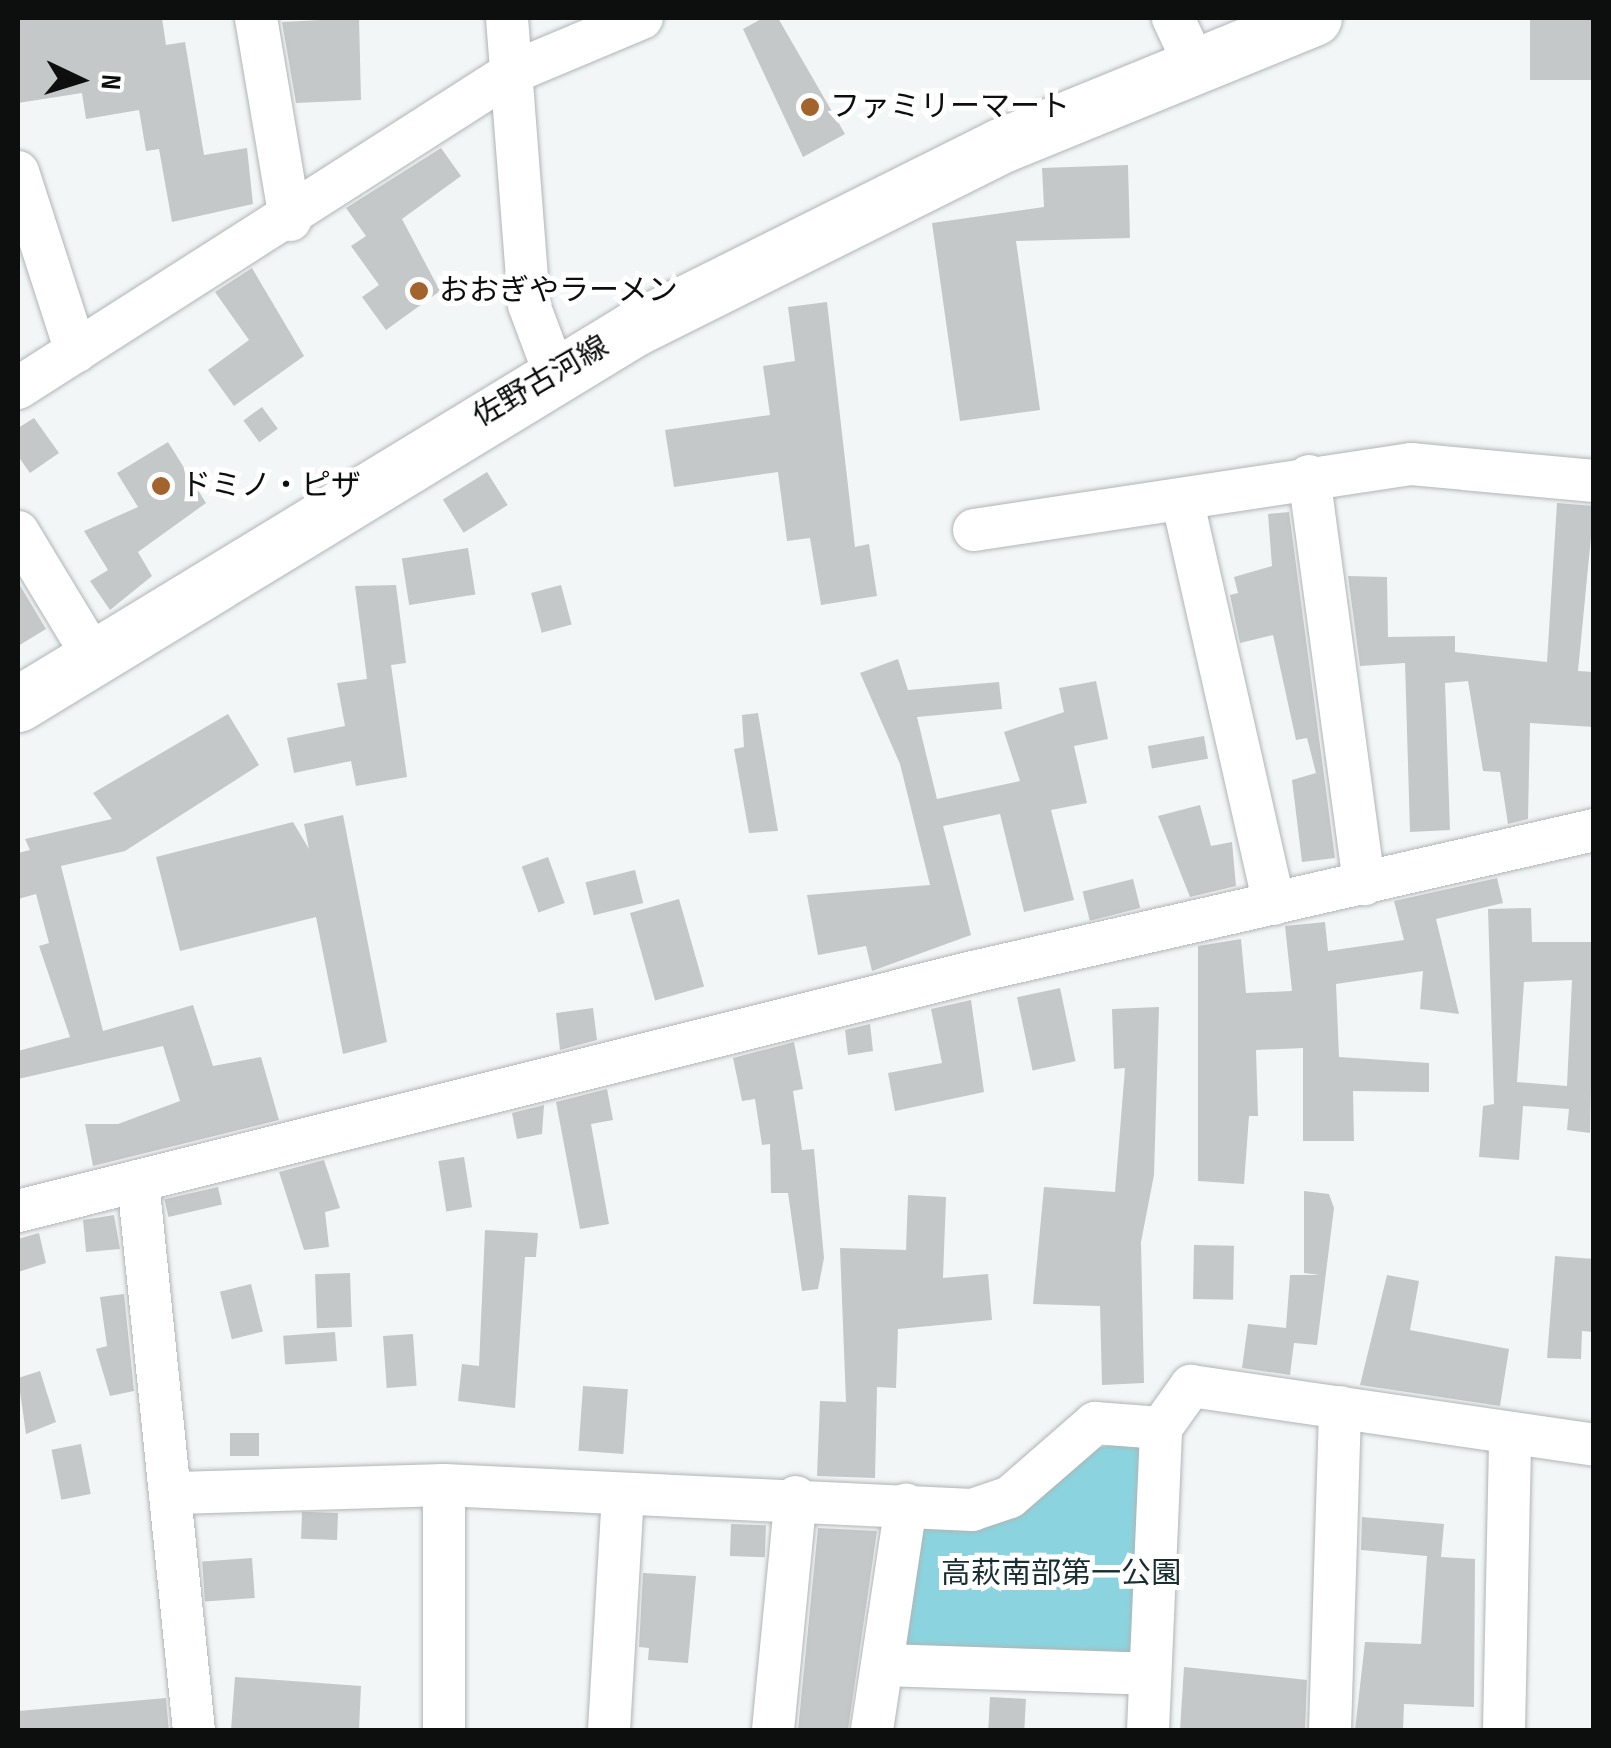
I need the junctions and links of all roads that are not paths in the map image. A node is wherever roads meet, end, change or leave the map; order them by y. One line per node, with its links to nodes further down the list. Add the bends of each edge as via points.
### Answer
1 (256, 18): 8 (street)
2 (507, 18): 6 (street)
3 (642, 18): 6 (street)
4 (1314, 18): 5 (main road, 佐野古河線)
5 (1184, 40): 10 (main road, 佐野古河線, via 1000,146)
6 (511, 73): 8 (street); 10 (street, via 528,306)
7 (18, 172): 9 (street)
8 (290, 220): 9 (street)
9 (76, 352): 11 (street)
10 (554, 372): 17 (main road, 佐野古河線)
11 (18, 388)
12 (1309, 476): 13 (street, via 1411,464); 14 (street); 20 (street)
13 (1594, 480)
14 (1182, 503): 15 (street); 21 (street)
15 (974, 530)
16 (18, 532): 17 (street)
17 (93, 656): 18 (main road, 佐野古河線)
18 (18, 704)
19 (1594, 830): 20 (street)
20 (1364, 884): 21 (street)
21 (1274, 904): 22 (street)
22 (138, 1181): 23 (street); 29 (street)
23 (18, 1211)
24 (1340, 1408): 25 (street, via 1191,1386); 26 (street); 41 (street)
25 (1162, 1428): 32 (street, via 1095,1423 992,1507); 34 (street)
26 (1510, 1434): 27 (street); 42 (street)
27 (1594, 1444)
28 (444, 1484): 29 (street); 30 (street); 36 (street)
29 (177, 1493): 35 (street)
30 (623, 1497): 31 (street); 37 (street)
31 (796, 1497): 32 (street); 38 (street)
32 (906, 1506): 33 (street)
33 (882, 1665): 34 (street); 39 (street)
34 (1149, 1674): 40 (street)
35 (194, 1730)
36 (444, 1730)
37 (609, 1730)
38 (773, 1730)
39 (872, 1730)
40 (1148, 1730)
41 (1330, 1730)
42 (1504, 1730)

